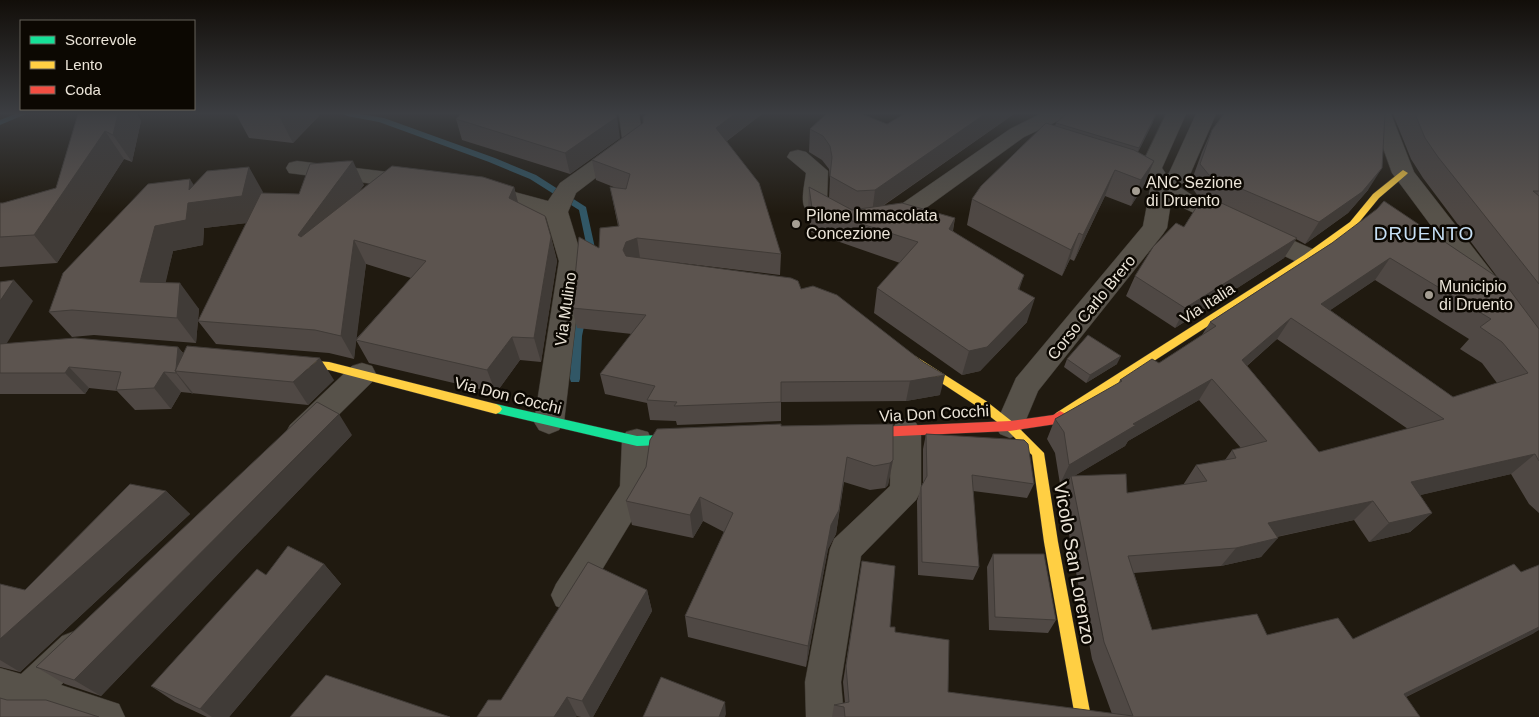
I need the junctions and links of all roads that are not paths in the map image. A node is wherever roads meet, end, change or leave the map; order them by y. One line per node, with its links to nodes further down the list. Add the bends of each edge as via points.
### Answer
1 (625, 147): 13 (street)
2 (996, 147): 6 (street, via 893,221 850,225 815,204 817,171)
3 (1161, 147): 11 (street, via 1151,168)
4 (1191, 147): 11 (street, via 1178,177)
5 (1393, 147): 9 (street)
6 (798, 156)
7 (297, 168): 10 (street)
8 (1133, 169): 11 (street)
9 (1403, 173): 14 (street, Via Italia, via 1376,196 1353,224); 15 (street)
10 (435, 185)
11 (1162, 185): 14 (street, via 1186,202); 20 (street, Corso Carlo Brero, via 1156,228 1026,386)
12 (464, 188): 13 (street)
13 (561, 201): 19 (street, Via Mulino, via 571,261)
14 (1308, 257): 20 (street, Via Italia, via 1056,419)
15 (1501, 303)
16 (899, 348): 20 (street, Vicolo San Lorenzo)
17 (270, 361): 18 (street, Via Don Cocchi, via 329,366)
18 (362, 374): 19 (street, Via Don Cocchi); 25 (street)
19 (549, 422): 24 (street, Via Don Cocchi)
20 (1010, 426): 21 (street, Via Don Cocchi); 31 (street, Vicolo San Lorenzo, via 1038,453)
21 (906, 431): 22 (street, Via Don Cocchi); 30 (street, via 905,491 846,549 823,682)
22 (846, 433)
23 (697, 439): 24 (street, Via Don Cocchi)
24 (637, 441): 26 (street, via 635,489)
25 (276, 456)
26 (550, 624)
27 (98, 625): 28 (street)
28 (14, 689): 29 (street)
29 (106, 717)
30 (825, 717)
31 (1083, 717)

